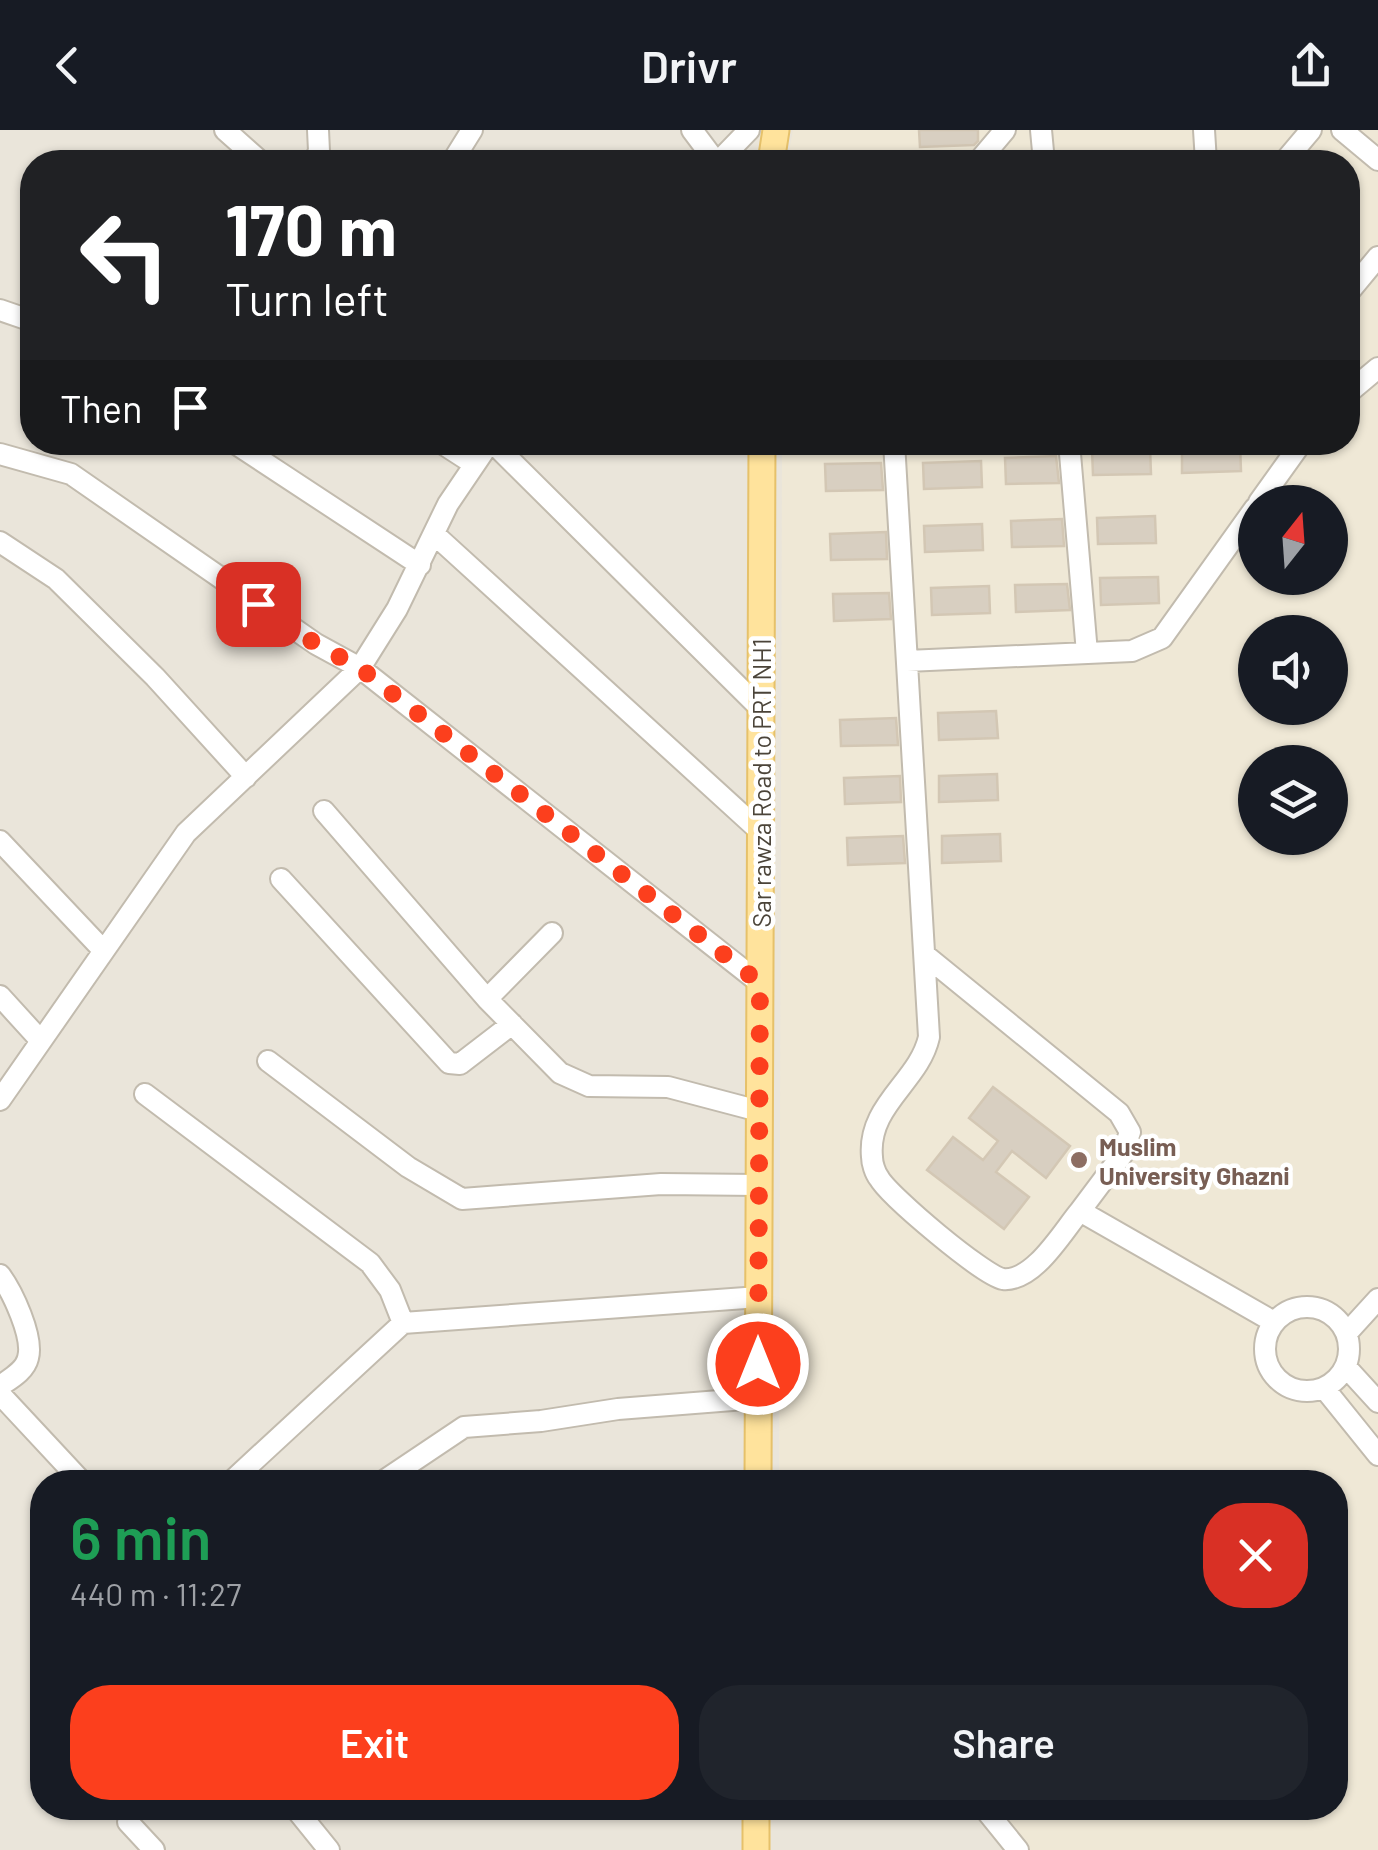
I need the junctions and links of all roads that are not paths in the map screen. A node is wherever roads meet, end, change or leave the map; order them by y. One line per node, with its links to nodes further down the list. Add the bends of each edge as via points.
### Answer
1 (225, 130): 7 (street)
2 (692, 130): 8 (street)
3 (750, 130): 9 (street)
4 (1005, 130): 10 (street)
5 (1311, 130): 11 (street)
6 (1342, 130): 12 (street)
7 (248, 150)
8 (708, 150)
9 (729, 150)
10 (988, 150)
11 (1294, 150)
12 (1378, 160)
13 (1378, 258): 14 (street)
14 (1360, 278)
15 (0, 454): 32 (street, via 71,474)
16 (253, 455): 29 (street)
17 (460, 455): 24 (street)
18 (481, 455): 24 (street)
19 (504, 455): 33 (street)
20 (762, 455): 33 (main road, Sar rawza Road to PRT NH1)
21 (895, 455): 31 (street)
22 (1069, 455): 30 (street)
23 (1293, 455): 25 (street)
24 (474, 464): 27 (street)
25 (1271, 485)
26 (1238, 532): 30 (street, via 1162,638 1132,651)
27 (434, 534): 29 (street); 36 (street)
28 (0, 542): 34 (street, via 56,578)
29 (420, 565): 32 (street)
30 (1087, 653): 31 (street)
31 (907, 661): 41 (street)
32 (360, 668): 34 (street); 42 (street)
33 (761, 709): 36 (main road, Sar rawza Road to PRT NH1)
34 (246, 776): 40 (street, via 186,833)
35 (324, 810): 44 (street)
36 (761, 832): 42 (main road, Sar rawza Road to PRT NH1)
37 (0, 840): 40 (street)
38 (280, 879): 45 (street, via 449,1063 460,1064)
39 (552, 933): 44 (street)
40 (102, 949): 46 (street)
41 (925, 955): 52 (street, via 1119,1113 1130,1132 1122,1154); 52 (street, via 929,1036 925,1054 882,1108 872,1135 880,1180 987,1272 1004,1279 1027,1273)
42 (760, 983): 50 (main road, Sar rawza Road to PRT NH1)
43 (0, 996): 46 (street)
44 (487, 999): 45 (street)
45 (512, 1024): 50 (street, via 575,1082 668,1087)
46 (41, 1042): 49 (street)
47 (268, 1060): 51 (street, via 421,1176 462,1199)
48 (145, 1094): 57 (street, via 370,1263)
49 (0, 1100)
50 (760, 1111): 51 (main road, Sar rawza Road to PRT NH1)
51 (759, 1184): 54 (main road, Sar rawza Road to PRT NH1)
52 (1080, 1211): 56 (street)
53 (0, 1275): 60 (street, via 15,1295 29,1350 20,1370)
54 (758, 1297): 57 (street); 63 (main road, Sar rawza Road to PRT NH1)
55 (1378, 1300): 58 (street)
56 (1274, 1322): 58 (street, via 1314,1306 1338,1319); 61 (street, via 1265,1349 1274,1375 1297,1390)
57 (403, 1323): 67 (street)
58 (1347, 1333): 59 (street)
59 (1346, 1367): 61 (street); 64 (street)
60 (0, 1386)
61 (1324, 1388): 65 (street)
62 (0, 1394): 66 (street)
63 (758, 1398): 68 (street, via 464,1427); 69 (main road, Sar rawza Road to PRT NH1)
64 (1378, 1402)
65 (1378, 1456)
66 (71, 1470)
67 (244, 1470)
68 (400, 1470)
69 (758, 1470)
70 (305, 1820): 76 (street)
71 (755, 1820): 74 (main road)
72 (994, 1820): 77 (street)
73 (128, 1822): 75 (street)
74 (753, 1848)
75 (154, 1850)
76 (329, 1850)
77 (1018, 1850)

